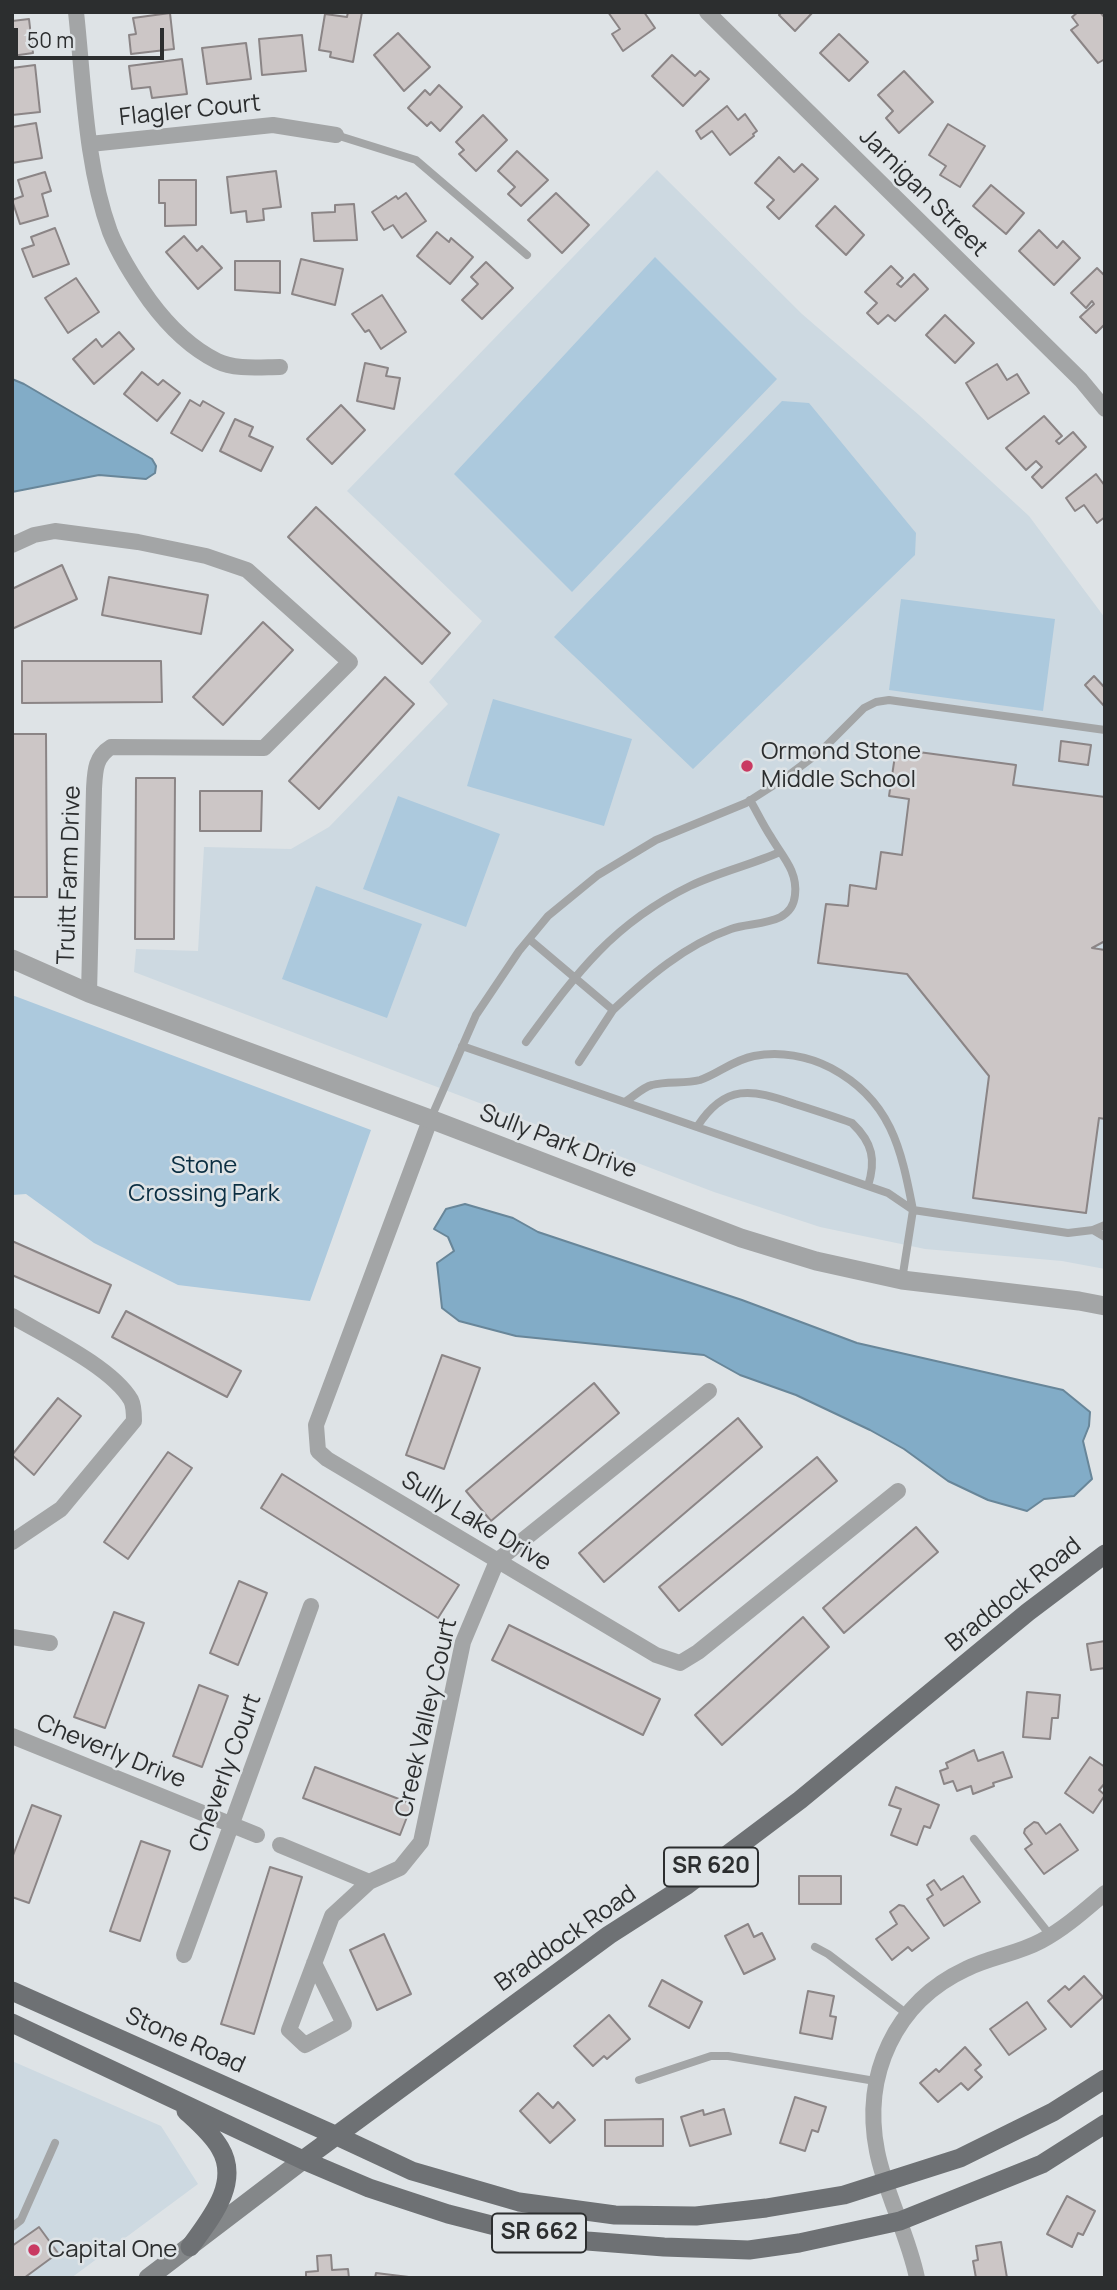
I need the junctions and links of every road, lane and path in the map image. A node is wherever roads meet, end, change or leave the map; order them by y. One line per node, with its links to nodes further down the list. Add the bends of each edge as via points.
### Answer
1 (76, 12): 4 (street)
2 (707, 12): 7 (street, Jarnigan Street)
3 (336, 135): 4 (street, Flagler Court, via 273,125); 5 (lane, via 416,160)
4 (90, 144): 6 (street, via 97,192 111,235 159,313 187,341 218,361)
5 (527, 255)
6 (280, 367)
7 (1105, 408)
8 (12, 545): 15 (street, Truitt Farm Drive, via 55,531 138,542 247,570 351,662 264,748 111,747 102,753 94,789)
9 (1105, 730): 10 (lane, via 889,700 876,702 804,765)
10 (750, 800): 11 (lane); 12 (lane, via 656,840 598,875 548,916)
11 (780, 852): 14 (lane, via 667,898 631,921); 16 (lane, via 795,881 794,904 787,913 734,928 698,945 667,964)
12 (529, 939): 14 (lane); 18 (lane, via 494,985)
13 (12, 958): 15 (street, Sully Park Drive)
14 (573, 977): 16 (lane); 17 (lane)
15 (89, 993): 21 (street, Sully Park Drive)
16 (612, 1010): 19 (lane)
17 (526, 1042)
18 (463, 1046): 20 (lane); 21 (lane)
19 (579, 1062)
20 (625, 1102): 22 (lane); 24 (lane, via 650,1085 700,1080 754,1056 790,1054 822,1063 853,1080 876,1101 904,1163)
21 (430, 1119): 28 (street, Sully Park Drive, via 741,1238); 35 (street, Sully Lake Drive, via 316,1425 316,1442 327,1459)
22 (697, 1128): 23 (lane); 23 (lane, via 707,1113 729,1097 746,1091 764,1093 852,1123 862,1132 874,1165)
23 (868, 1186): 24 (lane)
24 (913, 1210): 26 (lane, via 1068,1233); 28 (lane)
25 (1105, 1225): 26 (lane)
26 (1093, 1230): 27 (lane)
27 (1105, 1237)
28 (902, 1280): 29 (street, Sully Park Drive)
29 (1105, 1306)
30 (12, 1316): 33 (street, via 118,1382 132,1402 134,1421 61,1509)
31 (709, 1391): 35 (street, Creek Valley Court)
32 (898, 1492): 35 (street, Sully Lake Drive, via 680,1663 656,1655)
33 (12, 1542)
34 (1105, 1554): 58 (main road, Braddock Road / SR 620, via 800,1800)
35 (497, 1561): 44 (street, Creek Valley Court, via 463,1642 421,1842 400,1868)
36 (311, 1605): 40 (street, Cheverly Court)
37 (12, 1637): 38 (street)
38 (50, 1643)
39 (12, 1737): 40 (street, Cheverly Drive)
40 (231, 1825): 41 (street, Cheverly Drive); 48 (street, Cheverly Court)
41 (257, 1835)
42 (974, 1839): 46 (lane)
43 (280, 1845): 44 (street)
44 (369, 1882): 49 (street, Creek Valley Court, via 332,1916)
45 (1105, 1893): 46 (street)
46 (1050, 1934): 51 (street, via 1009,1955 964,1969 940,1983)
47 (815, 1947): 51 (lane)
48 (184, 1955)
49 (314, 1963): 49 (street, Creek Valley Court, via 344,2024 305,2045 289,2030)
50 (12, 1991): 58 (main road, Stone Road / SR 662)
51 (907, 2014): 55 (street)
52 (12, 2023): 56 (main road, SR 662)
53 (1105, 2079): 61 (main road, SR 662, via 1053,2112 960,2158)
54 (639, 2080): 55 (lane, via 711,2056 728,2056)
55 (875, 2081): 61 (street, via 873,2119)
56 (176, 2100): 60 (main road, SR 662); 64 (main road, via 217,2143 228,2172 223,2196)
57 (1105, 2124): 62 (main road, SR 662, via 1042,2164)
58 (337, 2136): 60 (main road, Braddock Road / SR 620); 61 (main road, SR 662, via 412,2172 519,2202 615,2216 696,2216 766,2208 844,2195)
59 (55, 2143): 63 (lane, via 21,2220)
60 (303, 2160): 62 (main road, SR 662, via 448,2214 587,2241 749,2250); 64 (main road, Braddock Road / SR 620)
61 (887, 2182): 62 (street)
62 (900, 2221): 66 (street)
63 (12, 2227)
64 (190, 2247): 65 (main road, Braddock Road / SR 620)
65 (148, 2278)
66 (917, 2278)

